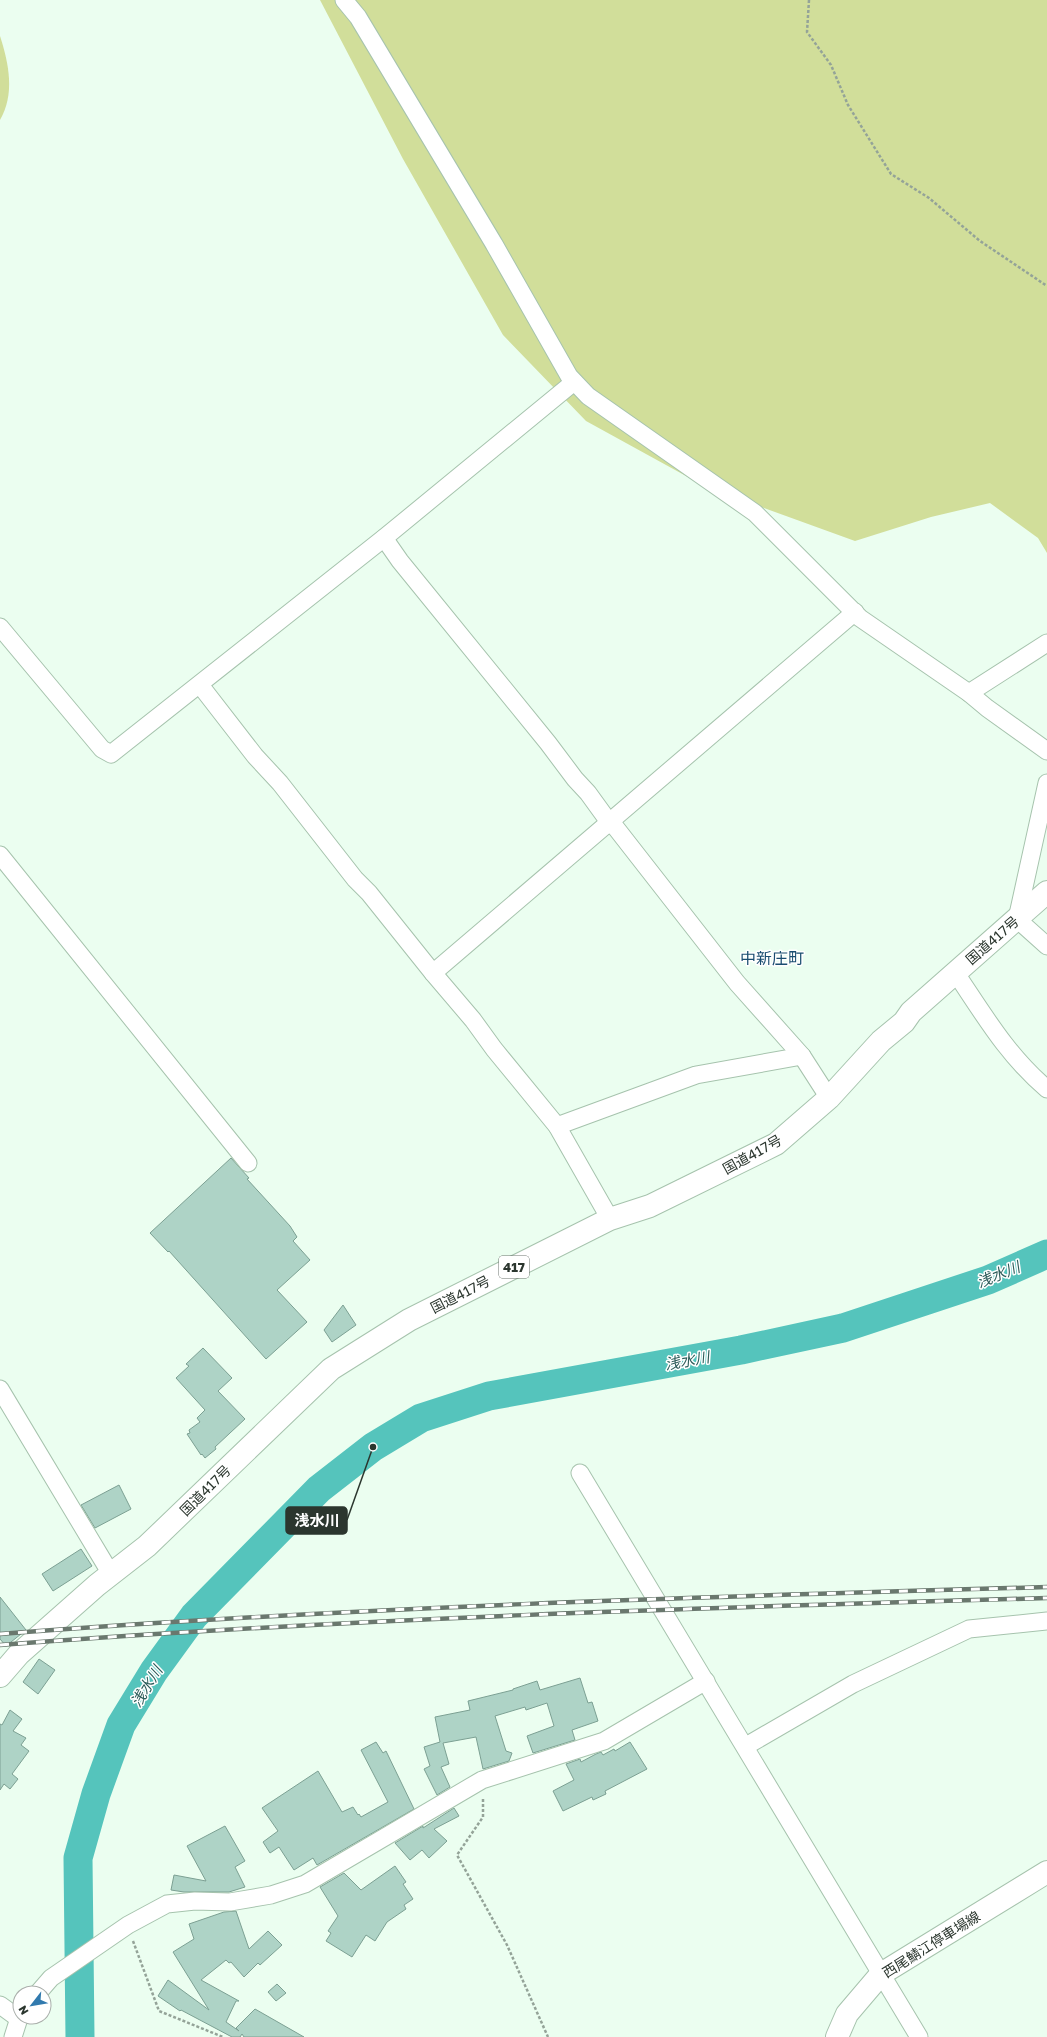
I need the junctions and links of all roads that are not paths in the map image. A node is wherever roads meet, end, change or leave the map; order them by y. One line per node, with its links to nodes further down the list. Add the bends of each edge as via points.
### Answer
1 (344, 0): 2 (street, via 358,17)
2 (574, 382): 3 (street); 4 (street, via 588,396 755,513)
3 (384, 538): 7 (street); 11 (street)
4 (855, 612): 8 (street); 11 (street)
5 (0, 627): 7 (street, via 102,749 111,754)
6 (1047, 642): 8 (street)
7 (200, 684): 17 (street, via 255,756 280,783)
8 (969, 693): 9 (street)
9 (1047, 750)
10 (1047, 783): 14 (street)
11 (609, 822): 17 (street); 18 (street, via 737,983)
12 (0, 855): 22 (street)
13 (1047, 892): 14 (main road, 国道417号 / 417)
14 (1017, 919): 15 (street); 16 (main road, 国道417号 / 417)
15 (1047, 946)
16 (955, 972): 19 (street, via 1004,1045 1027,1072); 20 (main road, 国道417号 / 417, via 881,1041)
17 (433, 973): 21 (street)
18 (802, 1056): 20 (street); 21 (street, via 696,1075)
19 (1047, 1089)
20 (829, 1098): 23 (main road, 国道417号 / 417, via 776,1144 650,1206)
21 (557, 1126): 23 (street)
22 (248, 1163)
23 (610, 1219): 26 (main road, 国道417号 / 417, via 409,1320 331,1369 147,1546)
24 (0, 1389): 26 (street)
25 (580, 1473): 29 (street)
26 (111, 1574): 28 (main road, 国道417号 / 417, via 19,1654)
27 (1047, 1621): 30 (street, via 969,1629 853,1684)
28 (0, 1676)
29 (706, 1681): 30 (street); 33 (street, via 604,1741 482,1780 305,1884 271,1895 230,1902 195,1901 168,1904 128,1925 51,1978)
30 (746, 1746): 32 (street)
31 (1047, 1872): 32 (main road, 西尾鯖江停車場線)
32 (881, 1974): 38 (main road, 西尾鯖江停車場線, via 847,2014); 39 (street)
33 (45, 1985)
34 (0, 2005): 35 (street)
35 (12, 2013)
36 (17, 2025): 37 (street)
37 (14, 2037)
38 (837, 2037)
39 (919, 2037)

